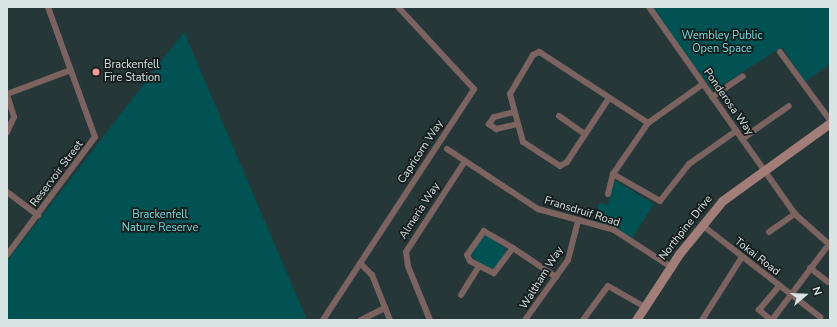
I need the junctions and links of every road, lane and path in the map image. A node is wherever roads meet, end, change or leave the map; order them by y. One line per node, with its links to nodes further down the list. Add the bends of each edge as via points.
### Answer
1 (48, 7): 5 (street, Reservoir Street)
2 (398, 7): 36 (street, Capricorn Way, via 474,89)
3 (649, 7): 7 (street, Ponderosa Way)
4 (780, 52): 14 (street)
5 (71, 70): 8 (street); 27 (street, Reservoir Street, via 95,137)
6 (743, 76): 9 (street)
7 (703, 84): 9 (street, Ponderosa Way); 15 (street)
8 (7, 95): 18 (street, via 14,117)
9 (712, 97): 17 (street, Ponderosa Way)
10 (609, 98): 12 (street, via 537,52 511,89); 15 (street); 19 (street)
11 (789, 106): 20 (street)
12 (514, 112): 16 (street); 16 (street, via 494,117 489,124 496,129)
13 (558, 116): 19 (street)
14 (830, 122): 23 (street, Northpine Drive)
15 (648, 123): 24 (street)
16 (517, 124): 19 (street, via 524,144 560,166 565,164)
17 (736, 131): 20 (street, Ponderosa Way); 24 (street, via 689,164 660,201)
18 (7, 132)
19 (585, 134)
20 (742, 139): 23 (street, Ponderosa Way)
21 (447, 149): 22 (street, Fransdruif Road)
22 (465, 161): 29 (street, Fransdruif Road, via 538,209); 51 (street, Almeria Way, via 406,252 408,266)
23 (764, 170): 28 (street, Ponderosa Way); 30 (street, Northpine Drive, via 726,197)
24 (613, 174): 26 (street)
25 (7, 192): 27 (street)
26 (608, 194)
27 (38, 214): 34 (street, Reservoir Street)
28 (795, 214): 31 (street); 32 (street, Ponderosa Way)
29 (578, 221): 38 (street, Fransdruif Road, via 614,230); 40 (street, Waltham Way, via 570,255)
30 (702, 225): 35 (street, Tokai Road); 38 (street, Northpine Drive)
31 (769, 232)
32 (830, 245): 39 (street)
33 (513, 248): 37 (street, via 496,273); 37 (street, via 482,232 467,253 469,259); 40 (street)
34 (7, 255)
35 (742, 258): 42 (street, Tokai Road); 55 (street)
36 (360, 263): 46 (street, via 372,275); 48 (street, Capricorn Way)
37 (479, 266): 43 (street)
38 (671, 267): 45 (street, Northpine Drive)
39 (810, 268): 41 (street); 44 (street)
40 (556, 277): 52 (street, Waltham Way)
41 (828, 282)
42 (779, 286): 44 (street, Tokai Road); 56 (street, via 759,310)
43 (461, 294)
44 (790, 295): 47 (street, Tokai Road); 56 (street)
45 (645, 307): 53 (street, via 608,286); 54 (street, Northpine Drive)
46 (385, 308): 49 (street); 50 (street)
47 (820, 317)
48 (323, 320)
49 (361, 320)
50 (390, 320)
51 (430, 320)
52 (525, 320)
53 (583, 320)
54 (636, 320)
55 (702, 320)
56 (772, 320)

